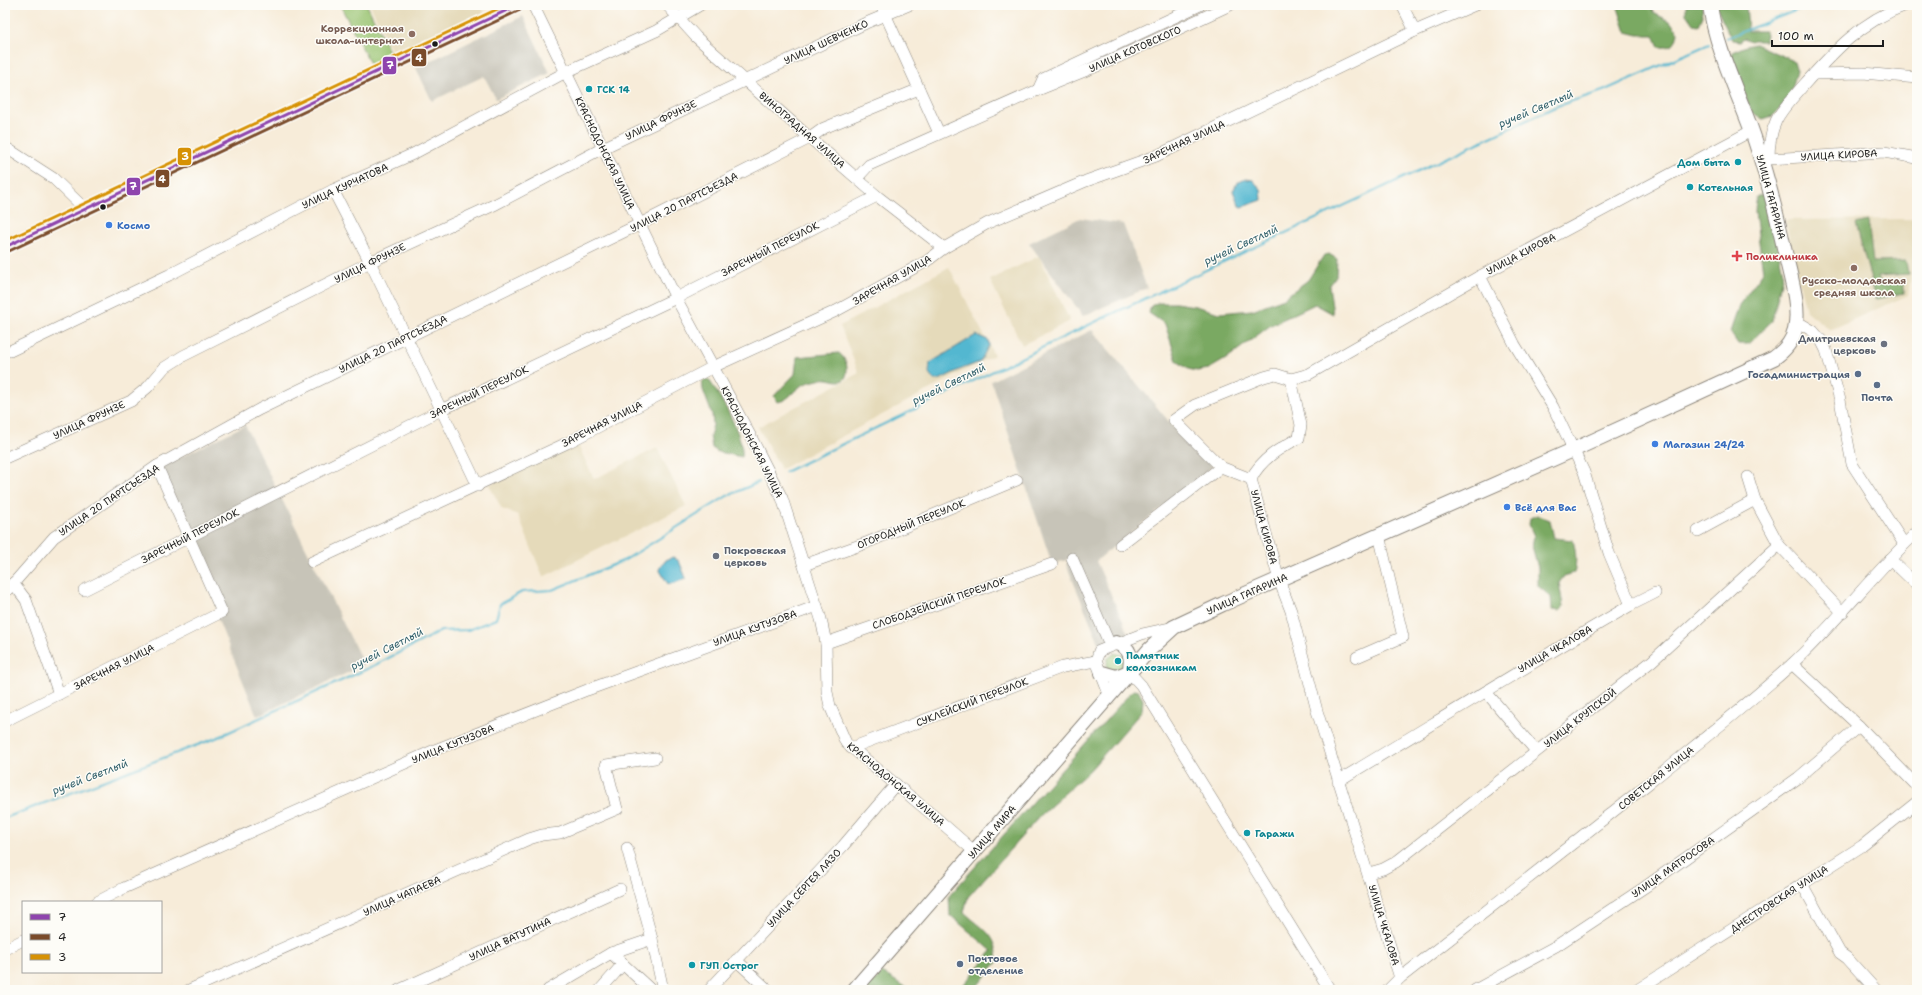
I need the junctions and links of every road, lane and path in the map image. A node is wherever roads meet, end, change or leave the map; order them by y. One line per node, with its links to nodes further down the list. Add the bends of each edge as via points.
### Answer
1 (518, 5): 34 (street)
2 (533, 5): 15 (street, КРАСНОДОНСКАЯ УЛИЦА)
3 (667, 5): 13 (street, ВИНОГРАДНАЯ УЛИЦА)
4 (700, 5): 13 (street)
5 (909, 5): 12 (street, УЛИЦА ШЕВЧЕНКО)
6 (1200, 5): 20 (street, УЛИЦА КОТОВСКОГО, via 1043,80)
7 (1402, 5): 14 (street)
8 (1475, 5): 14 (street, ЗАРЕЧНАЯ УЛИЦА)
9 (1710, 5): 21 (main road, УЛИЦА ГАГАРИНА, via 1717,35)
10 (1906, 5): 16 (street, via 1861,28)
11 (1227, 6): 20 (street, УЛИЦА КОТОВСКОГО, via 1112,60)
12 (883, 10): 18 (street, УЛИЦА ШЕВЧЕНКО); 19 (street)
13 (679, 17): 15 (street, УЛИЦА КУРЧАТОВА, via 643,38); 18 (street, ВИНОГРАДНАЯ УЛИЦА, via 696,37)
14 (1415, 31): 37 (street, ЗАРЕЧНАЯ УЛИЦА, via 1156,156 1086,181 988,223)
15 (566, 72): 26 (street, КРАСНОДОНСКАЯ УЛИЦА); 32 (street, УЛИЦА КУРЧАТОВА, via 413,154)
16 (1814, 74): 17 (street, via 1863,73); 24 (street)
17 (1917, 78)
18 (744, 80): 23 (street, ВИНОГРАДНАЯ УЛИЦА); 26 (street, УЛИЦА ФРУНЗЕ)
19 (919, 89): 22 (street); 23 (street, УЛИЦА 20 ПАРТСЪЕЗДА, via 824,128)
20 (1038, 90): 22 (street, УЛИЦА КОТОВСКОГО)
21 (1751, 131): 24 (main road, УЛИЦА ГАГАРИНА); 39 (street, УЛИЦА КИРОВА)
22 (939, 133): 30 (street, УЛИЦА КОТОВСКОГО)
23 (810, 138): 29 (street, ВИНОГРАДНАЯ УЛИЦА); 35 (street, УЛИЦА 20 ПАРТСЪЕЗДА)
24 (1762, 141): 28 (main road, УЛИЦА ГАГАРИНА)
25 (5, 147): 34 (street, via 53,178)
26 (603, 148): 35 (street, КРАСНОДОНСКАЯ УЛИЦА); 38 (street, УЛИЦА ФРУНЗЕ, via 496,204)
27 (1917, 158): 28 (street, УЛИЦА КИРОВА, via 1884,152)
28 (1766, 161): 41 (main road, УЛИЦА ГАГАРИНА, via 1792,288)
29 (843, 165): 30 (street, via 852,168); 31 (street, ВИНОГРАДНАЯ УЛИЦА)
30 (869, 165): 31 (street, УЛИЦА КОТОВСКОГО)
31 (857, 178): 33 (street, ВИНОГРАДНАЯ УЛИЦА)
32 (333, 190): 38 (street); 43 (street, УЛИЦА КУРЧАТОВА, via 170,275)
33 (877, 196): 37 (street, ВИНОГРАДНАЯ УЛИЦА); 40 (street, ЗАРЕЧНЫЙ ПЕРЕУЛОК)
34 (85, 209): 36 (street)
35 (640, 224): 40 (street, КРАСНОДОНСКАЯ УЛИЦА); 42 (street, УЛИЦА 20 ПАРТСЪЕЗДА)
36 (5, 247)
37 (944, 248): 44 (street, ЗАРЕЧНАЯ УЛИЦА, via 927,261 836,312)
38 (370, 262): 42 (street); 48 (street, УЛИЦА ФРУНЗЕ, via 180,358 164,368 148,387 131,401)
39 (1480, 276): 45 (street, УЛИЦА КИРОВА, via 1309,374); 47 (street, via 1515,345 1553,407)
40 (676, 298): 44 (street, КРАСНОДОНСКАЯ УЛИЦА); 46 (street, ЗАРЕЧНЫЙ ПЕРЕУЛОК)
41 (1796, 321): 47 (main road, УЛИЦА ГАГАРИНА, via 1791,341 1774,358); 60 (street, via 1813,331 1826,350 1840,400 1852,464)
42 (406, 337): 46 (street); 49 (street, УЛИЦА 20 ПАРТСЪЕЗДА, via 260,409)
43 (10, 351)
44 (713, 367): 54 (street, ЗАРЕЧНАЯ УЛИЦА); 67 (street, КРАСНОДОНСКАЯ УЛИЦА, via 782,498)
45 (1291, 379): 50 (street, УЛИЦА КИРОВА, via 1275,374 1264,377 1195,405 1174,420); 52 (street, УЛИЦА КИРОВА, via 1301,425 1299,438 1277,450 1256,469)
46 (441, 410): 54 (street); 59 (street, ЗАРЕЧНЫЙ ПЕРЕУЛОК)
47 (1573, 450): 58 (main road, УЛИЦА ГАГАРИНА); 74 (street, via 1584,472 1609,553)
48 (5, 458)
49 (157, 466): 59 (street); 69 (street, УЛИЦА 20 ПАРТСЪЕЗДА, via 54,537)
50 (1220, 467): 52 (street); 61 (street)
51 (1748, 477): 55 (street)
52 (1251, 479): 68 (street, УЛИЦА КИРОВА)
53 (1017, 480): 67 (street, ОГОРОДНЫЙ ПЕРЕУЛОК, via 866,543)
54 (478, 486): 65 (street, ЗАРЕЧНАЯ УЛИЦА)
55 (1755, 500): 56 (street); 62 (street)
56 (1698, 531)
57 (1917, 532): 60 (street, СОВЕТСКАЯ УЛИЦА)
58 (1379, 535): 68 (main road, УЛИЦА ГАГАРИНА); 80 (street, via 1403,637)
59 (188, 537): 71 (street, ЗАРЕЧНЫЙ ПЕРЕУЛОК); 85 (street, ЗАРЕЧНАЯ УЛИЦА, via 222,612)
60 (1904, 544): 64 (street, СОВЕТСКАЯ УЛИЦА)
61 (1120, 545)
62 (1779, 545): 76 (street); 90 (street, УЛИЦА КРУПСКОЙ, via 1652,661)
63 (1072, 558): 79 (street)
64 (1890, 559): 70 (street); 76 (street, СОВЕТСКАЯ УЛИЦА)
65 (312, 562)
66 (1052, 564): 78 (street, СЛОБОДЗЕЙСКИЙ ПЕРЕУЛОК)
67 (804, 565): 75 (street, КРАСНОДОНСКАЯ УЛИЦА)
68 (1279, 580): 77 (main road, УЛИЦА ГАГАРИНА); 92 (street, УЛИЦА ЧКАЛОВА, via 1291,611)
69 (13, 583): 72 (street, УЛИЦА 20 ПАРТСЪЕЗДА); 85 (street, via 26,600)
70 (1917, 585)
71 (84, 590)
72 (5, 592)
73 (1655, 593): 74 (street, УЛИЦА ЧКАЛОВА)
74 (1631, 604): 84 (street, УЛИЦА ЧКАЛОВА, via 1513,673)
75 (817, 606): 78 (street, КРАСНОДОНСКАЯ УЛИЦА); 101 (street, УЛИЦА КУТУЗОВА, via 587,690 437,749)
76 (1843, 613): 81 (street, СОВЕТСКАЯ УЛИЦА)
77 (1174, 627): 79 (street); 83 (main road, УЛИЦА ГАГАРИНА)
78 (826, 643): 89 (street, КРАСНОДОНСКАЯ УЛИЦА, via 826,692 842,737)
79 (1113, 644): 82 (street, via 1099,651 1096,656); 83 (main road, via 1125,646 1129,652)
80 (1357, 657)
81 (1792, 664): 88 (street); 108 (street, СОВЕТСКАЯ УЛИЦА, via 1708,736)
82 (1099, 667): 83 (main road, via 1116,677); 86 (street); 89 (street, СУКЛЕЙСКИЙ ПЕРЕУЛОК, via 1063,667)
83 (1128, 672): 86 (main road, УЛИЦА МИРА); 109 (street, via 1141,685)
84 (1486, 692): 90 (street); 92 (street, УЛИЦА ЧКАЛОВА)
85 (59, 694): 87 (street, ЗАРЕЧНАЯ УЛИЦА)
86 (1109, 694): 97 (main road, УЛИЦА МИРА)
87 (5, 720)
88 (1859, 726): 94 (street); 120 (street, УЛИЦА МАТРОСОВА, via 1798,778 1651,883 1556,946)
89 (851, 748): 93 (street, КРАСНОДОНСКАЯ УЛИЦА)
90 (1536, 751): 98 (street, УЛИЦА КРУПСКОЙ, via 1396,862)
91 (655, 758): 110 (street, УЛИЦА ЧАПАЕВА, via 606,765 617,809 560,833 529,839)
92 (1338, 781): 98 (street, УЛИЦА ЧКАЛОВА)
93 (896, 784): 97 (street, КРАСНОДОНСКАЯ УЛИЦА); 106 (street, УЛИЦА СЕРГЕЯ ЛАЗО, via 843,846)
94 (1917, 786)
95 (1917, 802): 99 (street, ДНЕСТРОВСКАЯ УЛИЦА, via 1862,846)
96 (627, 848): 102 (street)
97 (975, 852): 118 (main road, УЛИЦА МИРА)
98 (1369, 873): 108 (street, УЛИЦА ЧКАЛОВА)
99 (1802, 884): 121 (street, ДНЕСТРОВСКАЯ УЛИЦА); 122 (street, via 1840,952)
100 (620, 888): 111 (street, УЛИЦА ВАТУТИНА)
101 (99, 901)
102 (652, 939): 105 (street); 115 (street)
103 (22, 940): 104 (street)
104 (5, 949)
105 (611, 953): 107 (street); 112 (street)
106 (736, 960): 116 (street, УЛИЦА СЕРГЕЯ ЛАЗО); 117 (street)
107 (622, 964): 113 (street); 114 (street)
108 (1400, 978): 119 (street, СОВЕТСКАЯ УЛИЦА)
109 (1328, 989)
110 (189, 990)
111 (399, 990)
112 (548, 990)
113 (600, 990)
114 (651, 990)
115 (663, 990)
116 (710, 990)
117 (768, 990)
118 (854, 990)
119 (1388, 990)
120 (1475, 990)
121 (1637, 990)
122 (1876, 990)

